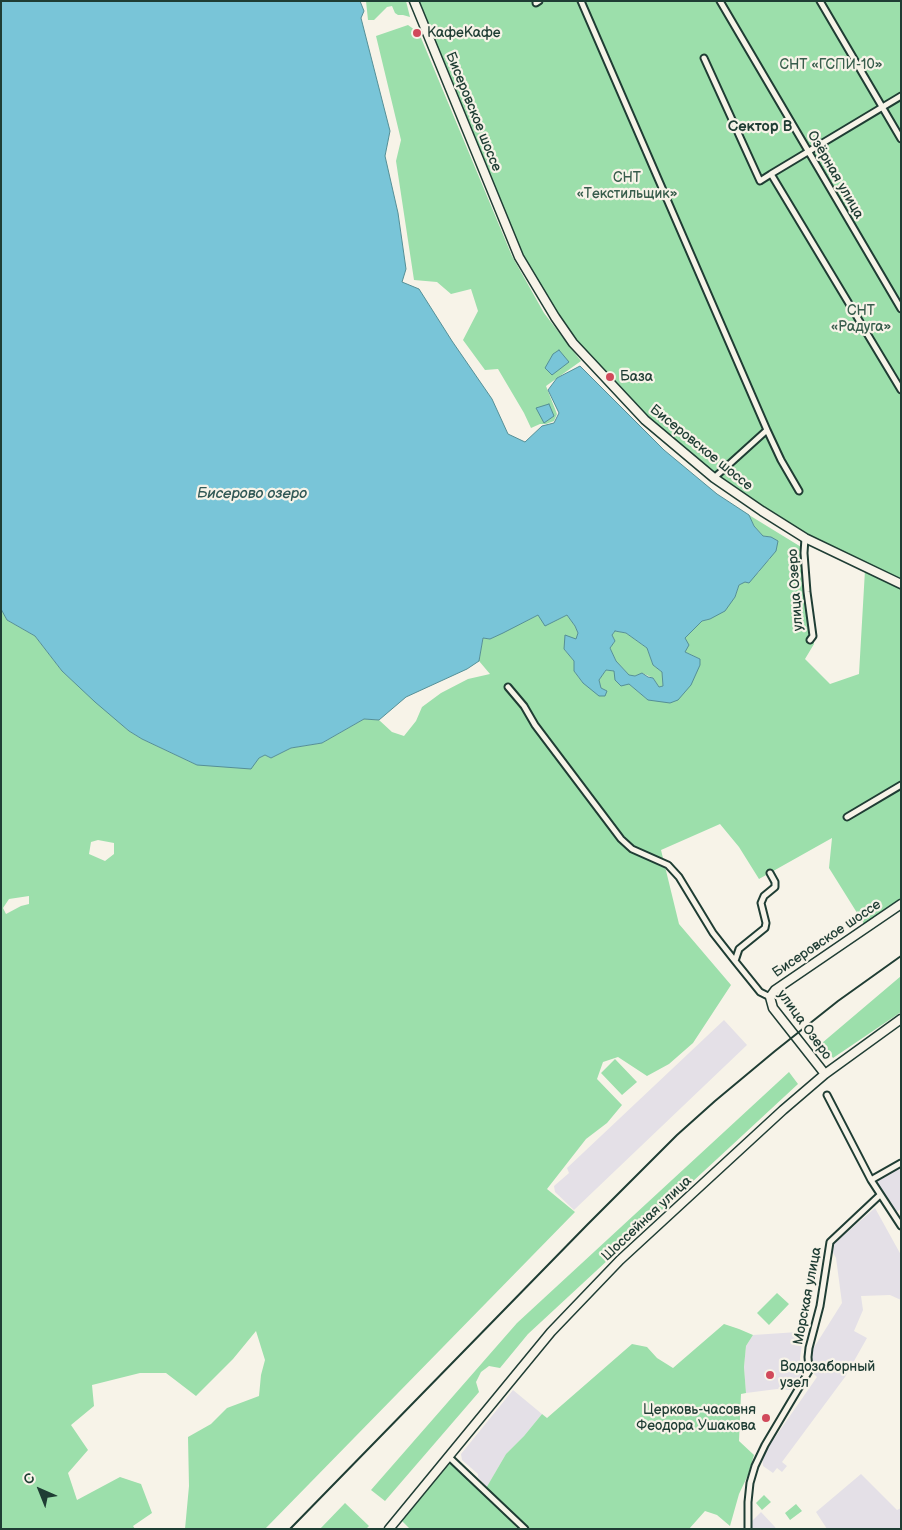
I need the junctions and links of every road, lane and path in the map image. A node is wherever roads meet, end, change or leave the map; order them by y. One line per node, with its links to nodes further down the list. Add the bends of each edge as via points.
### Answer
1 (414, 1): 14 (main road, Бисеровское шоссе, via 519,256 555,317 573,343 645,420)
2 (582, 1): 13 (street)
3 (720, 1): 9 (street, Озёрная улица)
4 (820, 1): 7 (street)
5 (704, 58): 10 (street, via 760,181)
6 (901, 96): 7 (street)
7 (882, 107): 8 (street); 9 (street)
8 (901, 139)
9 (808, 152): 10 (street); 11 (street, Озёрная улица)
10 (771, 174): 12 (street)
11 (901, 309)
12 (901, 390)
13 (767, 430): 14 (street); 15 (street)
14 (714, 478): 16 (main road, Бисеровское шоссе)
15 (799, 490)
16 (805, 538): 17 (main road, Бисеровское шоссе); 18 (street, улица Озеро, via 813,636)
17 (901, 584)
18 (810, 640)
19 (508, 686): 24 (street, улица Озеро, via 621,839 632,850 668,865 679,877 712,933)
20 (901, 785): 21 (street)
21 (847, 817)
22 (770, 873): 24 (street, via 774,887 761,903 765,928 739,950)
23 (901, 904): 25 (main road, Бисеровское шоссе, via 775,990)
24 (735, 961): 25 (street, улица Озеро, via 760,992)
25 (770, 997): 27 (main road, улица Озеро, via 773,1008)
26 (901, 1019): 27 (main road, Шоссейная улица)
27 (824, 1074): 33 (main road, Шоссейная улица, via 597,1283 528,1359)
28 (827, 1095): 30 (street)
29 (901, 1163): 30 (street)
30 (872, 1180): 31 (street)
31 (880, 1195): 32 (street); 36 (street, Морская улица, via 830,1242 820,1306 809,1348 809,1371 755,1466 750,1483)
32 (901, 1226)
33 (449, 1457): 34 (main road, Шоссейная улица); 35 (street)
34 (390, 1529)
35 (525, 1529)
36 (748, 1529)

